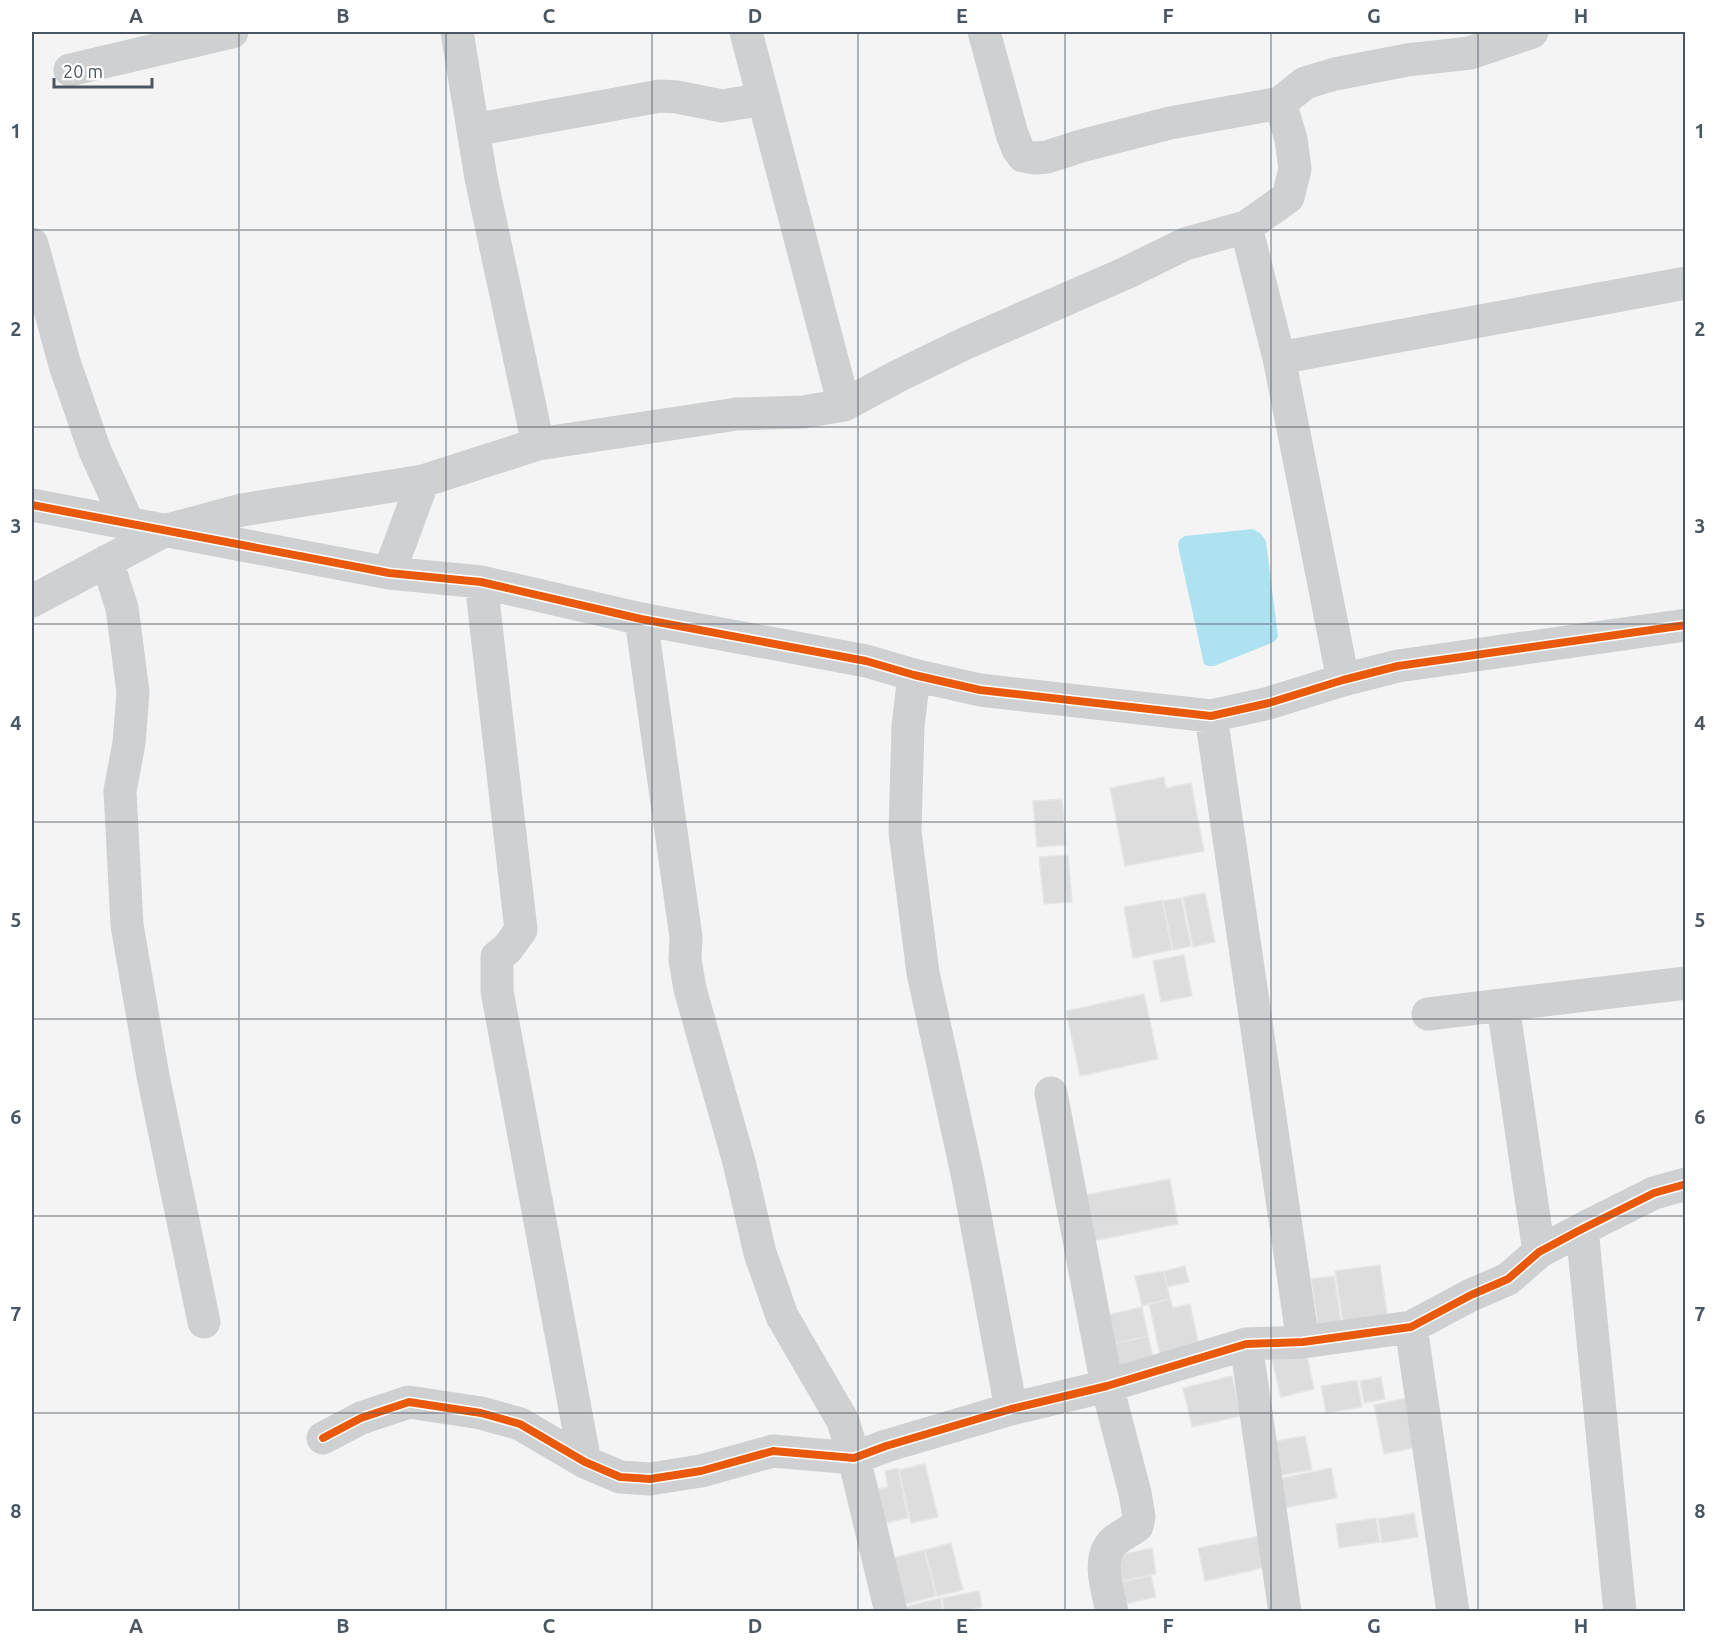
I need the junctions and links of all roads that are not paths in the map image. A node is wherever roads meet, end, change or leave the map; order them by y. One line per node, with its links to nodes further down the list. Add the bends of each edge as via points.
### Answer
1 (232, 32): 7 (street)
2 (457, 32): 10 (street)
3 (746, 32): 8 (street)
4 (984, 32): 9 (street, via 1012,134 1023,156 1047,157 1170,123)
5 (1532, 32): 6 (street)
6 (1469, 42): 9 (street, via 1305,83)
7 (70, 70)
8 (764, 99): 10 (street, via 722,106 660,96); 15 (street)
9 (1280, 103): 11 (street, via 1295,169 1288,197)
10 (473, 130): 16 (street)
11 (1246, 228): 14 (street); 15 (street, via 1185,244 966,343)
12 (32, 244): 19 (street, via 65,365 95,451)
13 (1686, 283): 14 (street)
14 (1278, 358): 28 (street)
15 (844, 405): 16 (street, via 802,412 737,414)
16 (538, 444): 17 (street)
17 (423, 481): 20 (street, via 242,510); 22 (street)
18 (32, 505): 19 (street)
19 (128, 523): 20 (street)
20 (164, 531): 21 (street); 22 (street)
21 (107, 561): 24 (street); 37 (street, via 122,608 133,692 120,791 126,925)
22 (388, 573): 23 (street)
23 (481, 582): 25 (street); 45 (street, via 522,930 497,957 497,991)
24 (32, 601)
25 (641, 620): 27 (street, via 866,661); 44 (street, via 690,989 739,1162 760,1253 782,1316 843,1421)
26 (1686, 624): 28 (street, via 1398,666)
27 (914, 675): 29 (street, via 980,690); 42 (street, via 908,726 905,832 923,973 968,1178)
28 (1343, 680): 29 (street)
29 (1211, 716): 39 (street)
30 (1686, 983): 31 (street)
31 (1503, 1005): 32 (street); 36 (street)
32 (1428, 1014)
33 (1051, 1093): 41 (street)
34 (1686, 1184): 35 (street, via 1654,1193)
35 (1582, 1229): 36 (street); 50 (street)
36 (1539, 1252): 38 (street, via 1508,1279)
37 (204, 1322)
38 (1411, 1327): 39 (street); 49 (street)
39 (1303, 1342): 40 (street)
40 (1246, 1344): 41 (street); 48 (street)
41 (1107, 1386): 42 (street); 47 (street, via 1139,1517 1137,1526 1113,1542 1106,1556 1104,1574)
42 (1011, 1408): 44 (street)
43 (323, 1438): 45 (street, via 361,1418 409,1402 481,1413 520,1424)
44 (854, 1458): 45 (street, via 773,1451 702,1471 650,1479 620,1477); 46 (street)
45 (585, 1462)
46 (891, 1611)
47 (1112, 1611)
48 (1285, 1611)
49 (1453, 1611)
50 (1620, 1611)

